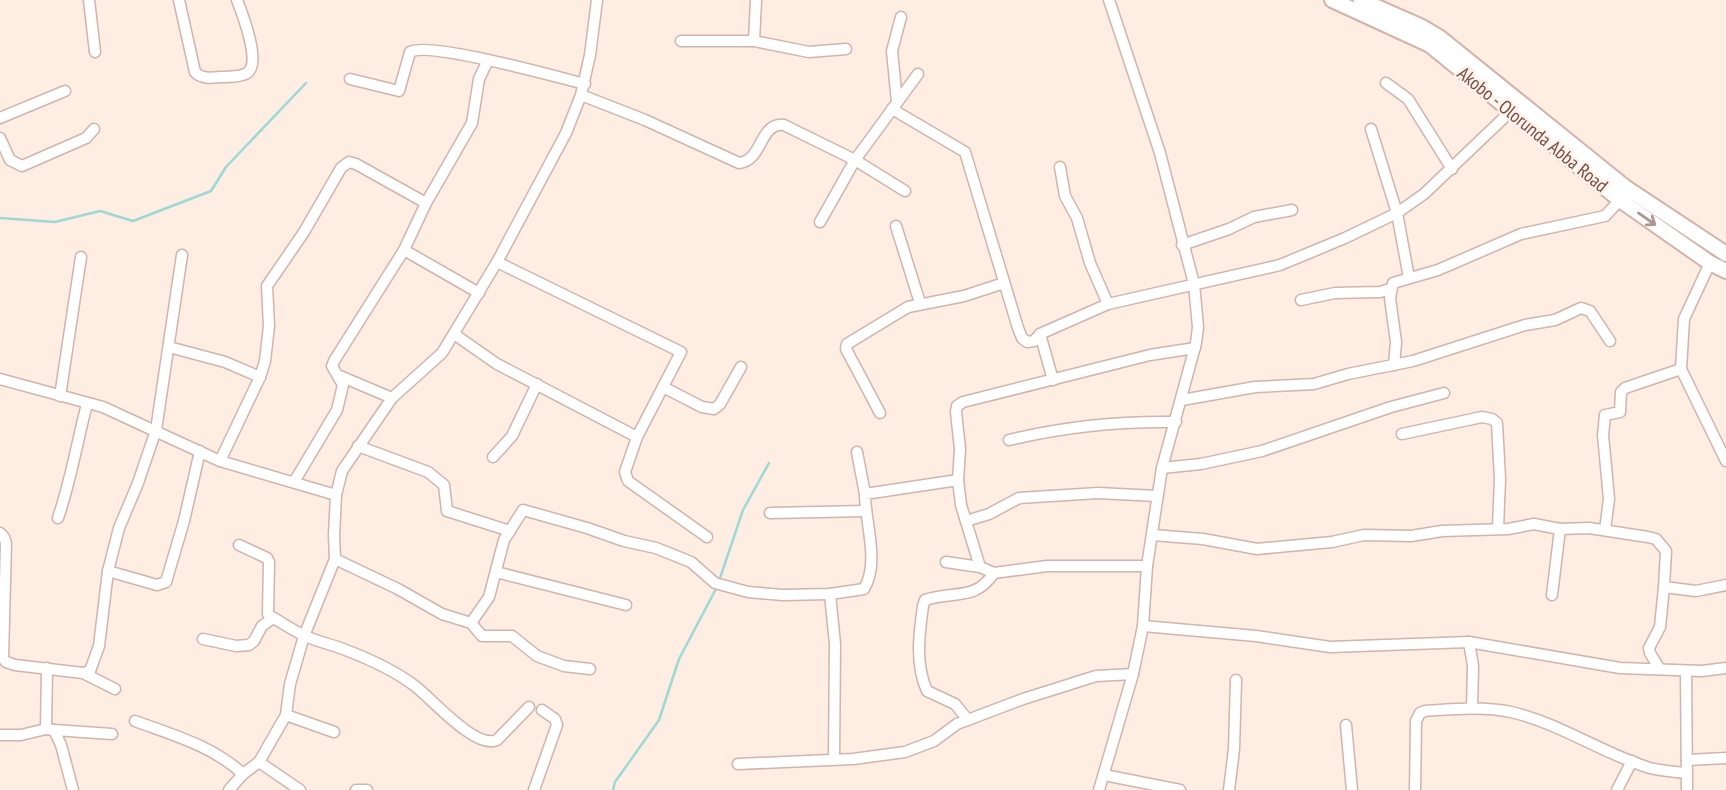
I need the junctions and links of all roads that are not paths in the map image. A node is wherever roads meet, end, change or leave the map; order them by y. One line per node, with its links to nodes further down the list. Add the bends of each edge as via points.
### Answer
1 (89, 0): 13 (street)
2 (179, 0): 3 (street, via 195,72 221,78 251,70 251,46)
3 (237, 0)
4 (597, 0): 18 (street)
5 (756, 0): 11 (street)
6 (1109, 0): 38 (street, via 1160,153)
7 (1332, 0): 8 (main road, Akobo - Olorunda Abba Road)
8 (1358, 3): 22 (main road, Akobo - Olorunda Abba Road, via 1430,45); 40 (main road, Akobo - Olorunda Abba Road, via 1438,37 1625,187)
9 (901, 17): 21 (street, via 892,51)
10 (681, 41): 11 (street)
11 (754, 41): 12 (street, via 797,51)
12 (846, 49)
13 (95, 52)
14 (488, 60): 16 (street, via 414,49 399,91); 18 (street); 33 (street, via 479,79 472,123)
15 (918, 74): 21 (street)
16 (350, 79)
17 (1386, 82): 30 (street, via 1408,99)
18 (585, 84): 20 (street)
19 (65, 91): 23 (street)
20 (582, 95): 27 (street, via 738,163 752,158 776,124); 43 (street)
21 (895, 105): 27 (street); 47 (street, via 965,152)
22 (1511, 111): 30 (street); 32 (main road, Akobo - Olorunda Abba Road)
23 (0, 118)
24 (94, 129): 28 (street, via 86,138 27,165)
25 (1371, 129): 35 (street)
26 (0, 138): 28 (street)
27 (855, 160): 31 (street); 36 (street)
28 (5, 161)
29 (1060, 167): 53 (street, via 1065,196)
30 (1452, 169): 35 (street)
31 (905, 191)
32 (1620, 200): 44 (main road, Akobo - Olorunda Abba Road, one-way to 44); 46 (street, via 1605,216 1521,234)
33 (426, 203): 39 (street); 63 (street, via 356,164 345,164 267,286 269,338)
34 (1292, 210): 38 (street, via 1254,217)
35 (1397, 213): 46 (street); 48 (street, via 1304,257)
36 (820, 222)
37 (896, 226): 52 (street)
38 (1182, 245): 48 (street)
39 (404, 250): 50 (street); 62 (street, via 334,360 332,366)
40 (1726, 254)
41 (182, 255): 57 (street)
42 (81, 257): 69 (street)
43 (497, 262): 50 (street); 67 (street, via 681,352)
44 (1710, 263): 45 (main road, Akobo - Olorunda Abba Road); 61 (street, via 1684,319)
45 (1726, 271)
46 (1409, 278): 49 (street)
47 (1004, 283): 52 (street); 55 (street, via 1022,338 1034,341)
48 (1194, 284): 53 (street); 58 (street)
49 (1390, 289): 51 (street); 59 (street)
50 (479, 293): 54 (street)
51 (1301, 300)
52 (920, 303): 73 (street, via 853,340 846,349)
53 (1108, 304): 55 (street)
54 (454, 334): 66 (street, via 497,364); 70 (street, via 433,363)
55 (1040, 334): 65 (street)
56 (1610, 341): 59 (street, via 1585,308)
57 (169, 347): 63 (street); 75 (street)
58 (1195, 348): 65 (street); 71 (street)
59 (1394, 365): 71 (street, via 1307,385 1255,387)
60 (741, 367): 67 (street, via 714,409)
61 (1681, 369): 84 (street); 97 (street, via 1625,388 1620,412 1605,415 1609,499)
62 (340, 376): 70 (street); 87 (street, via 343,392 337,410)
63 (260, 377): 83 (street)
64 (0, 379): 69 (street)
65 (1053, 380): 86 (street, via 957,407)
66 (537, 384): 77 (street); 82 (street, via 512,436)
67 (663, 387): 77 (street)
68 (1444, 393): 85 (street, via 1262,451)
69 (60, 396): 72 (street)
70 (392, 398): 79 (street)
71 (1182, 400): 74 (street)
72 (87, 404): 75 (street); 93 (street)
73 (880, 413)
74 (1176, 422): 78 (street, via 1103,425); 85 (street)
75 (156, 430): 80 (street); 107 (street, via 119,528)
76 (1402, 434): 95 (street, via 1482,417 1497,423)
77 (637, 437): 101 (street, via 625,472 628,481)
78 (1009, 440)
79 (358, 446): 89 (street, via 342,471); 98 (street, via 428,472 444,485 447,511)
80 (200, 451): 83 (street); 107 (street, via 166,582 157,585)
81 (857, 452): 88 (street)
82 (493, 457)
83 (220, 461): 87 (street)
84 (1726, 461)
85 (1162, 468): 90 (street)
86 (958, 480): 88 (street); 94 (street)
87 (294, 482): 89 (street)
88 (865, 494): 91 (street)
89 (336, 495): 103 (street)
90 (1157, 496): 94 (street, via 1098,493 1019,498); 100 (street)
91 (865, 511): 92 (street); 112 (street, via 871,554 869,581 864,589)
92 (770, 513)
93 (58, 518)
94 (966, 521): 106 (street)
95 (1498, 528): 96 (street, via 1534,524); 100 (street, via 1411,536 1374,534 1258,549)
96 (1560, 529): 97 (street); 113 (street)
97 (1605, 530): 111 (street, via 1648,537 1661,544 1666,551)
98 (510, 531): 108 (street); 112 (street, via 520,512 527,510 656,548 691,562 715,583 756,593)
99 (0, 533): 121 (street, via 6,543 3,658)
100 (1152, 535): 105 (street)
101 (707, 537)
102 (239, 545): 115 (street, via 267,558 268,614)
103 (335, 559): 116 (street); 118 (street)
104 (946, 562): 106 (street)
105 (1147, 566): 109 (street, via 1046,566); 117 (street)
106 (980, 567): 109 (street)
107 (108, 572): 126 (street, via 99,646 90,671)
108 (496, 572): 114 (street); 116 (street, via 489,597)
109 (994, 573): 134 (street, via 983,588 933,597 923,606 918,648 921,678 928,691 955,704)
110 (1726, 585): 111 (street, via 1696,591)
111 (1664, 587): 122 (street, via 1660,627 1649,648)
112 (830, 594): 142 (street, via 835,644)
113 (1552, 595)
114 (626, 605)
115 (273, 618): 118 (street); 119 (street, via 247,645)
116 (471, 624): 124 (street, via 482,636 512,636 537,656)
117 (1143, 626): 120 (street, via 1330,647); 127 (street)
118 (304, 636): 130 (street, via 399,675 484,742 497,740); 133 (street)
119 (203, 639)
120 (1469, 642): 122 (street, via 1610,667); 131 (street)
121 (47, 668): 126 (street); 137 (street)
122 (1659, 668): 125 (street)
123 (1726, 668): 125 (street)
124 (590, 669)
125 (1686, 671): 143 (street)
126 (83, 673): 129 (street)
127 (1133, 674): 134 (street, via 1078,680); 149 (street)
128 (1236, 680): 158 (street)
129 (114, 689)
130 (529, 707)
131 (1472, 708): 144 (street, via 1529,717); 160 (street, via 1420,713)
132 (542, 710): 155 (street, via 557,725)
133 (286, 715): 138 (street); 145 (street)
134 (968, 720): 142 (street, via 918,748)
135 (135, 721): 148 (street, via 212,751)
136 (1346, 725): 159 (street)
137 (50, 730): 139 (street); 140 (street); 150 (street, via 61,745)
138 (334, 732)
139 (112, 734)
140 (0, 735)
141 (1726, 758): 143 (street)
142 (834, 760): 146 (street)
143 (1688, 760): 147 (street)
144 (1632, 761): 147 (street); 161 (street)
145 (259, 762): 148 (street); 152 (street)
146 (738, 764)
147 (1688, 773): 162 (street)
148 (243, 774): 151 (street)
149 (1104, 775): 156 (street); 157 (street)
150 (73, 790)
151 (229, 790)
152 (300, 790)
153 (356, 790): 154 (street)
154 (367, 790)
155 (534, 790)
156 (1099, 790)
157 (1180, 790)
158 (1229, 790)
159 (1352, 790)
160 (1415, 790)
161 (1617, 790)
162 (1688, 790)

